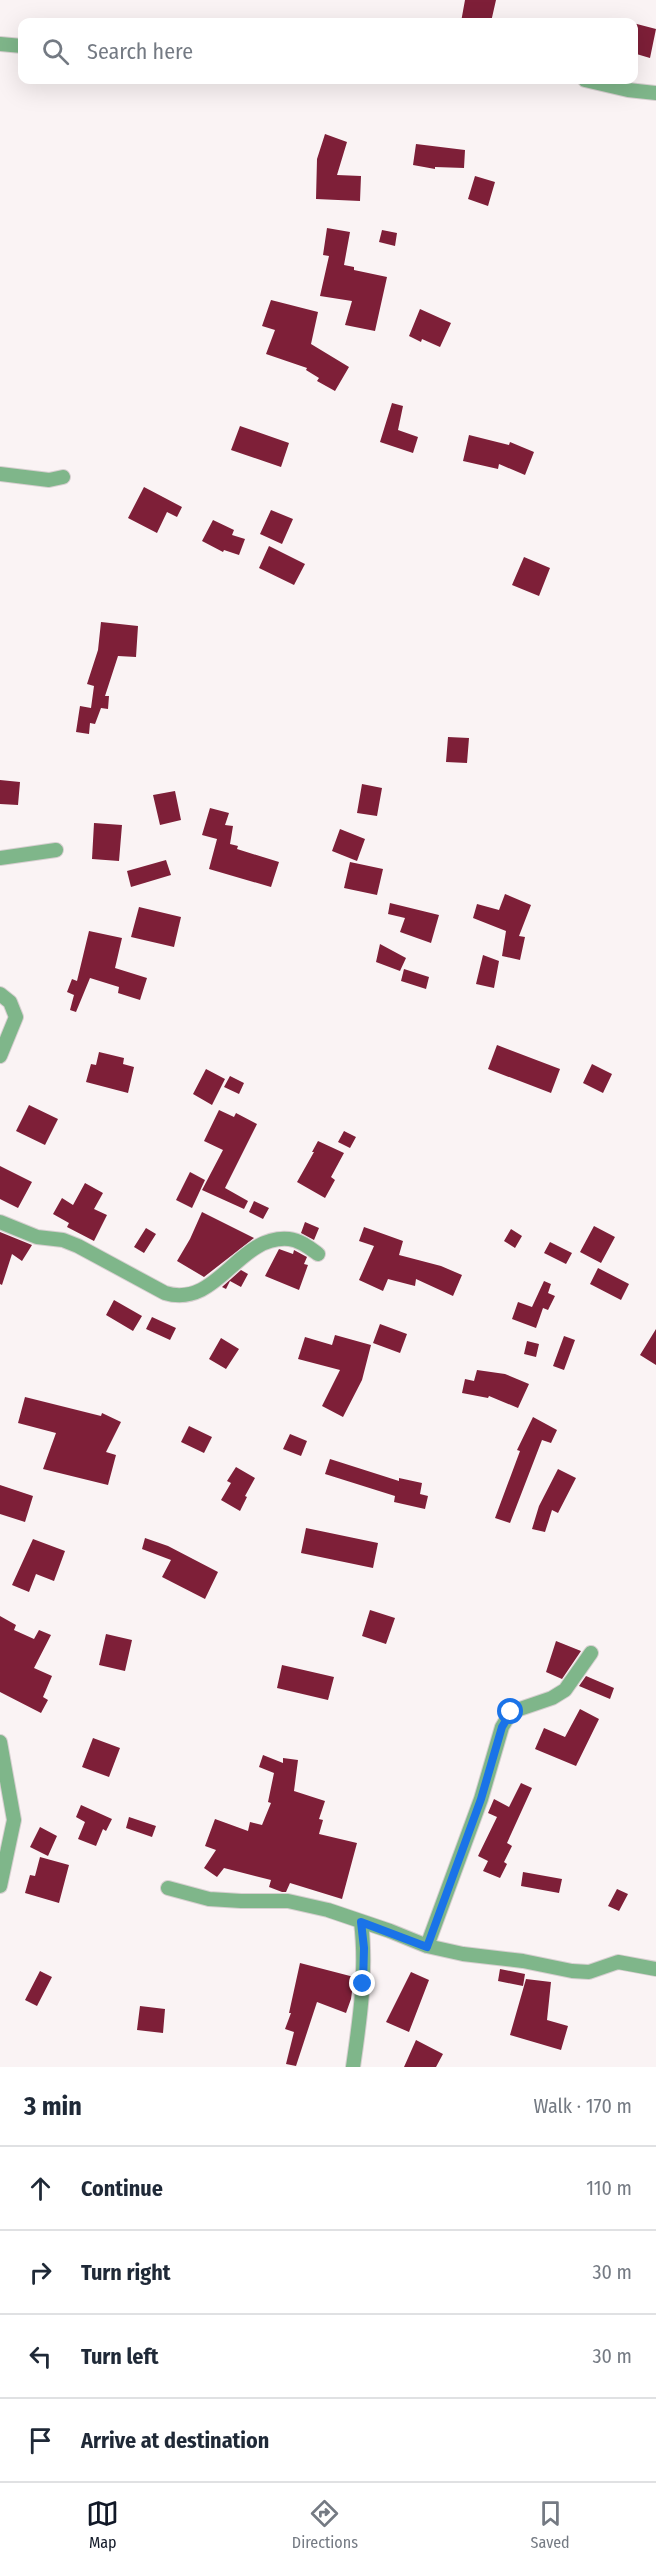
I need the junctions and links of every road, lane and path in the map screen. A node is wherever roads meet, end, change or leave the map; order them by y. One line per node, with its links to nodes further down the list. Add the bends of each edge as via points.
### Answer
1 (0, 44): 2 (street)
2 (18, 46)
3 (602, 84): 4 (street)
4 (656, 93)
5 (0, 474): 6 (street)
6 (63, 477)
7 (56, 850): 8 (street)
8 (0, 858)
9 (0, 994): 10 (street, via 10,1002 16,1017)
10 (0, 1056)
11 (0, 1222): 12 (street, via 37,1237 78,1246 175,1296 210,1286 250,1250 279,1240 303,1244)
12 (318, 1254)
13 (591, 1653): 18 (street, via 564,1690 511,1712 502,1727)
14 (0, 1742): 15 (street, via 14,1820)
15 (0, 1886)
16 (168, 1888): 17 (street, via 209,1899 288,1901)
17 (361, 1922): 18 (street); 20 (street, via 363,1984)
18 (427, 1947): 19 (street, via 573,1971 589,1972 618,1962)
19 (656, 1969)
20 (353, 2067)

